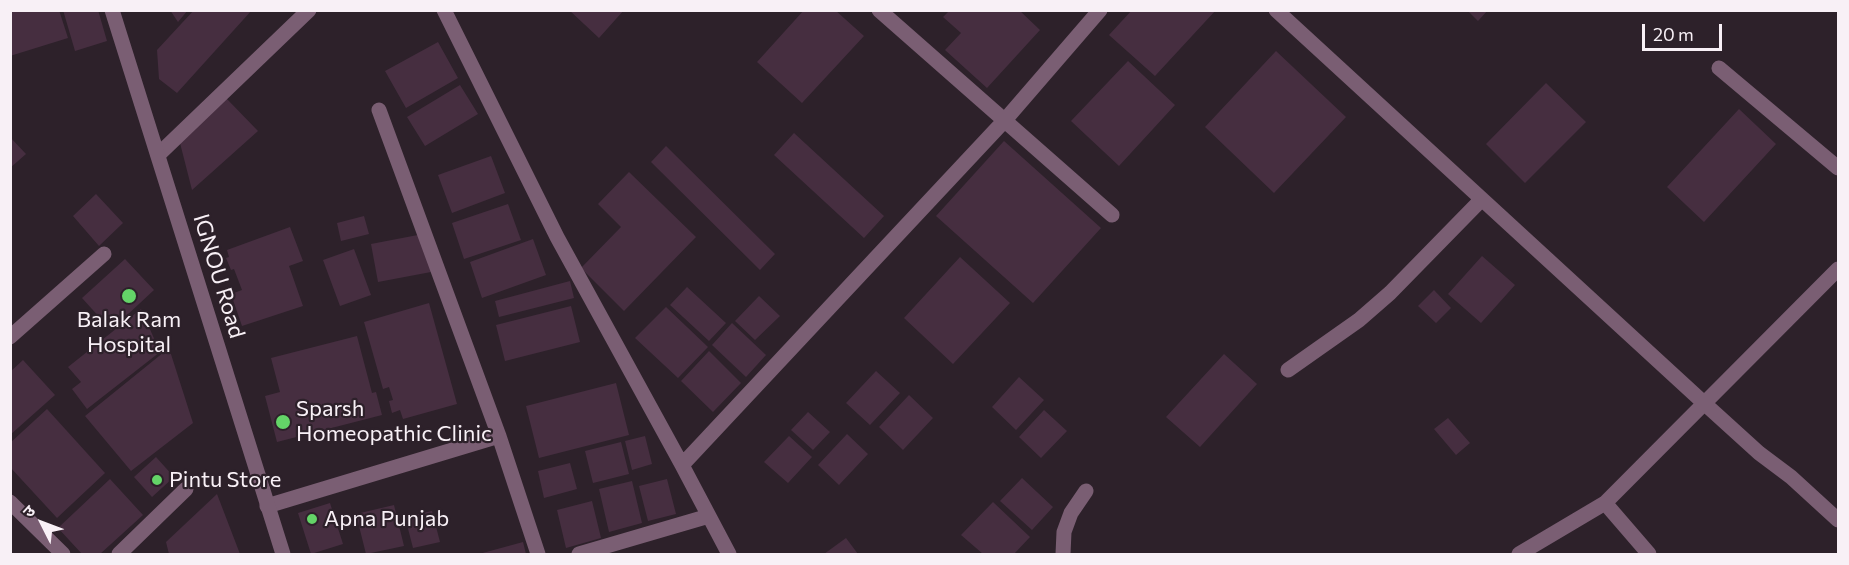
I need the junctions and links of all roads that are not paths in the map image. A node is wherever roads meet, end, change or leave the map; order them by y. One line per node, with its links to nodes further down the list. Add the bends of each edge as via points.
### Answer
1 (112, 10): 10 (street, IGNOU Road)
2 (309, 10): 10 (street)
3 (444, 10): 20 (street, via 557,237)
4 (879, 10): 9 (street)
5 (1100, 10): 9 (street)
6 (1276, 10): 12 (street)
7 (1719, 68): 11 (street)
8 (379, 110): 19 (street)
9 (1005, 120): 13 (street); 20 (street)
10 (158, 155): 25 (street, IGNOU Road)
11 (1839, 168)
12 (1482, 199): 17 (street, via 1383,299); 18 (street)
13 (1112, 215)
14 (104, 254): 16 (street)
15 (1839, 269): 18 (street)
16 (10, 338)
17 (1287, 370)
18 (1705, 404): 24 (street); 27 (street)
19 (499, 436): 25 (street); 31 (street)
20 (682, 465): 26 (street)
21 (186, 489): 29 (street)
22 (1086, 491): 34 (street, via 1064,532)
23 (10, 501): 28 (street)
24 (1605, 503): 35 (street); 36 (street)
25 (267, 506): 30 (street, IGNOU Road)
26 (709, 516): 32 (street); 33 (street)
27 (1839, 520)
28 (63, 555)
29 (119, 555)
30 (283, 555)
31 (538, 555)
32 (579, 555)
33 (729, 555)
34 (1063, 555)
35 (1519, 555)
36 (1649, 555)

